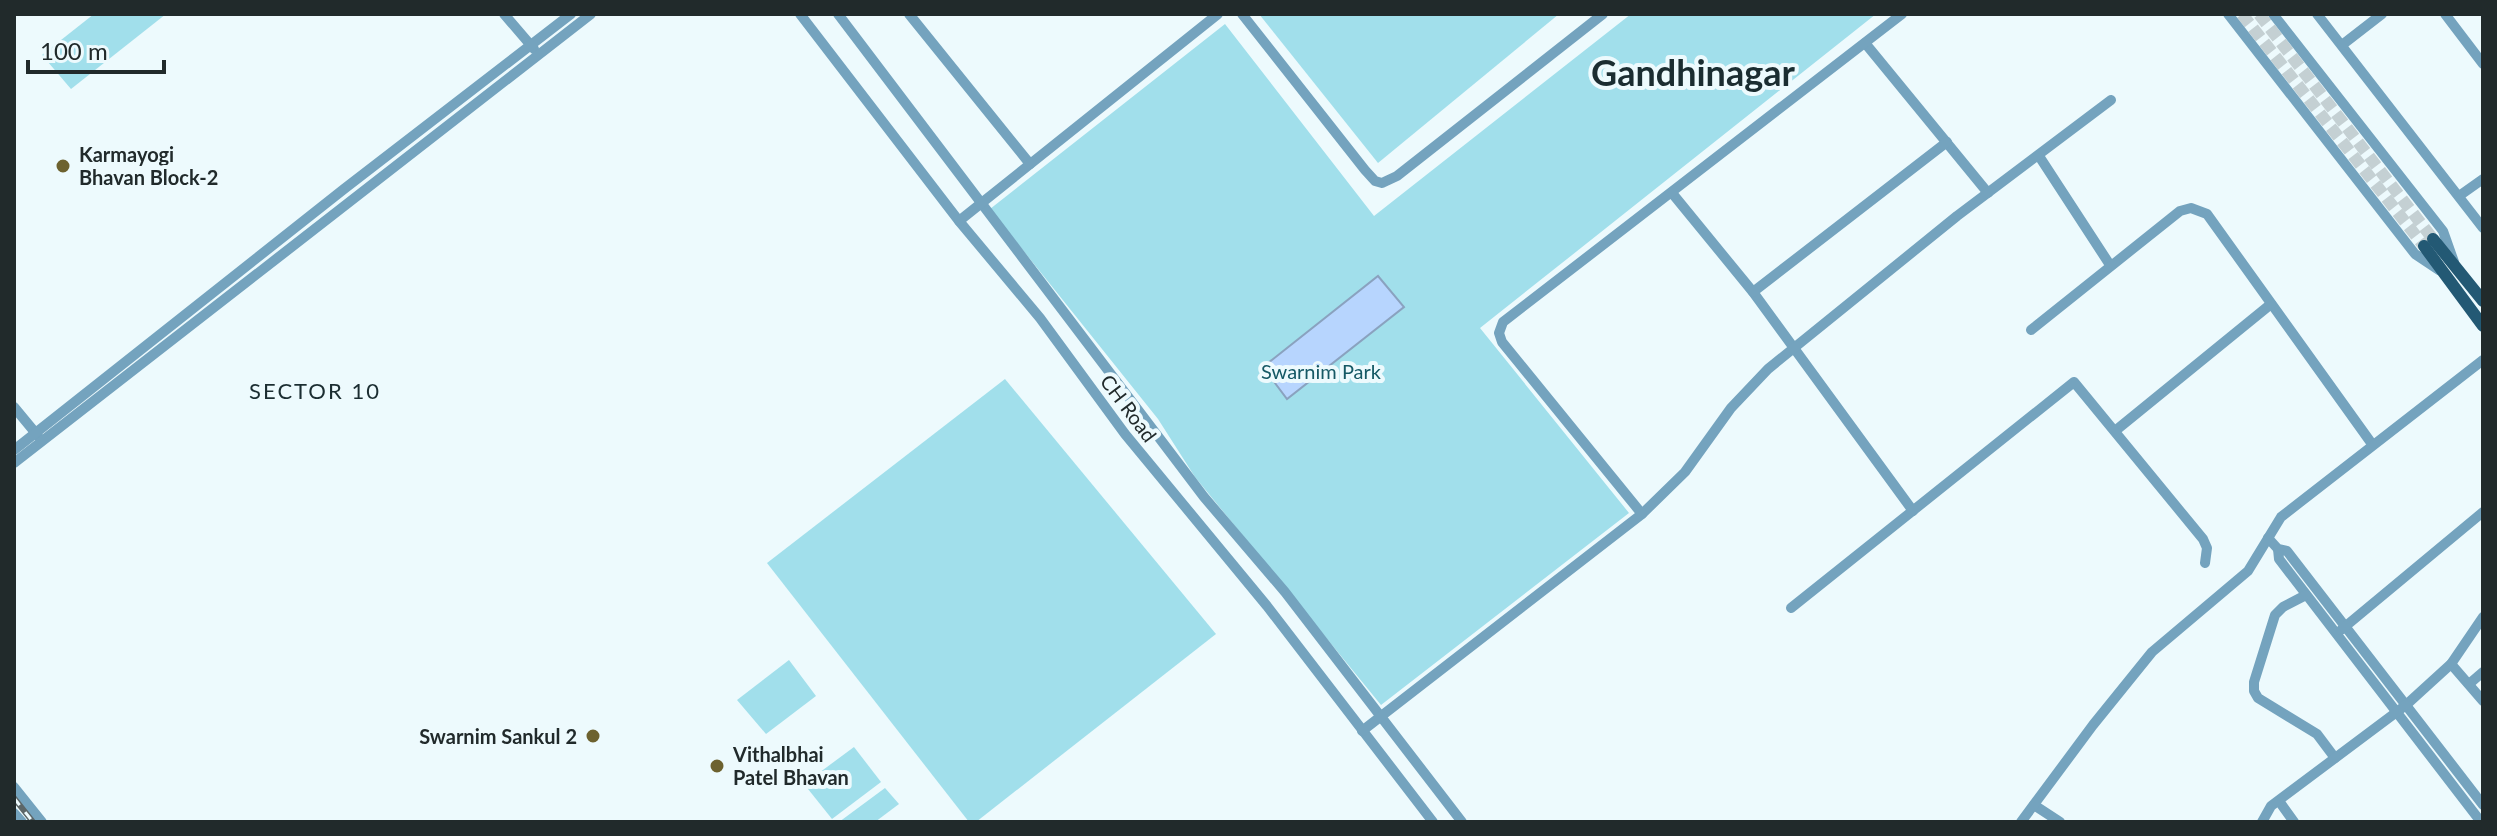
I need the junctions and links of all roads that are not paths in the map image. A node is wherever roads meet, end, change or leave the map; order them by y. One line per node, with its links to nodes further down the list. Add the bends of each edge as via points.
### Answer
1 (504, 14): 18 (street)
2 (571, 14): 18 (street)
3 (591, 14): 18 (street)
4 (800, 14): 29 (street, CH Road)
5 (838, 14): 28 (street, CH Road)
6 (909, 14): 23 (street)
7 (1218, 14): 23 (street)
8 (1242, 14): 9 (street, via 1365,170 1382,183)
9 (1603, 14)
10 (1902, 14): 16 (street)
11 (2228, 14): 33 (street, via 2415,254)
12 (2273, 14): 33 (street, via 2443,231)
13 (2317, 14): 17 (street)
14 (2382, 14): 17 (street)
15 (2445, 14): 19 (street)
16 (1865, 43): 21 (street); 25 (street)
17 (2342, 45): 27 (street)
18 (535, 49): 43 (street)
19 (2483, 64)
20 (2111, 100): 22 (street)
21 (1947, 142): 26 (street); 34 (street)
22 (2039, 156): 26 (street); 32 (street)
23 (1030, 164): 28 (street)
24 (2483, 179): 27 (street)
25 (1672, 193): 34 (street); 49 (street, via 1503,322 1499,333)
26 (1988, 193): 39 (street)
27 (2459, 196): 30 (street)
28 (982, 202): 29 (street); 62 (street, CH Road, via 1204,497 1285,592)
29 (959, 221): 63 (street, CH Road)
30 (2483, 228)
31 (2429, 243): 33 (main road)
32 (2110, 265): 36 (street, via 2180,211 2200,209); 38 (street)
33 (2450, 270): 35 (main road); 37 (main road)
34 (1753, 292): 39 (street)
35 (2483, 301)
36 (2271, 304): 42 (street); 44 (street)
37 (2483, 326)
38 (2031, 330)
39 (1793, 347): 47 (street); 49 (street, via 1731,408 1685,472)
40 (2483, 360): 44 (street)
41 (14, 407): 43 (street)
42 (2115, 431): 47 (street, via 2074,382); 52 (street, via 2203,539)
43 (40, 437): 45 (street); 46 (street)
44 (2372, 444): 50 (street, via 2281,517)
45 (14, 450)
46 (14, 463)
47 (1913, 511): 54 (street)
48 (2483, 512): 56 (street)
49 (1642, 514): 62 (street)
50 (2268, 538): 51 (street); 67 (street, via 2248,571 2152,652)
51 (2278, 549): 53 (street, via 2279,559); 56 (street, via 2287,551)
52 (2205, 563)
53 (2306, 595): 56 (street); 64 (street, via 2275,615 2254,691 2317,734)
54 (1791, 608)
55 (2483, 617): 57 (street)
56 (2340, 630): 61 (street)
57 (2451, 664): 59 (street); 61 (street)
58 (2483, 672): 59 (street)
59 (2469, 684): 60 (street)
60 (2483, 701)
61 (2402, 709): 64 (street); 68 (street); 78 (street)
62 (1380, 718): 63 (street); 73 (street, CH Road)
63 (1362, 731): 72 (street, CH Road)
64 (2335, 758): 66 (street)
65 (14, 787): 71 (street)
66 (2279, 801): 76 (street); 77 (street)
67 (2034, 805): 74 (street); 75 (street)
68 (2483, 805)
69 (14, 813): 70 (street)
70 (22, 822)
71 (40, 822)
72 (1433, 822)
73 (1462, 822)
74 (2021, 822)
75 (2060, 822)
76 (2262, 822)
77 (2294, 822)
78 (2481, 822)

